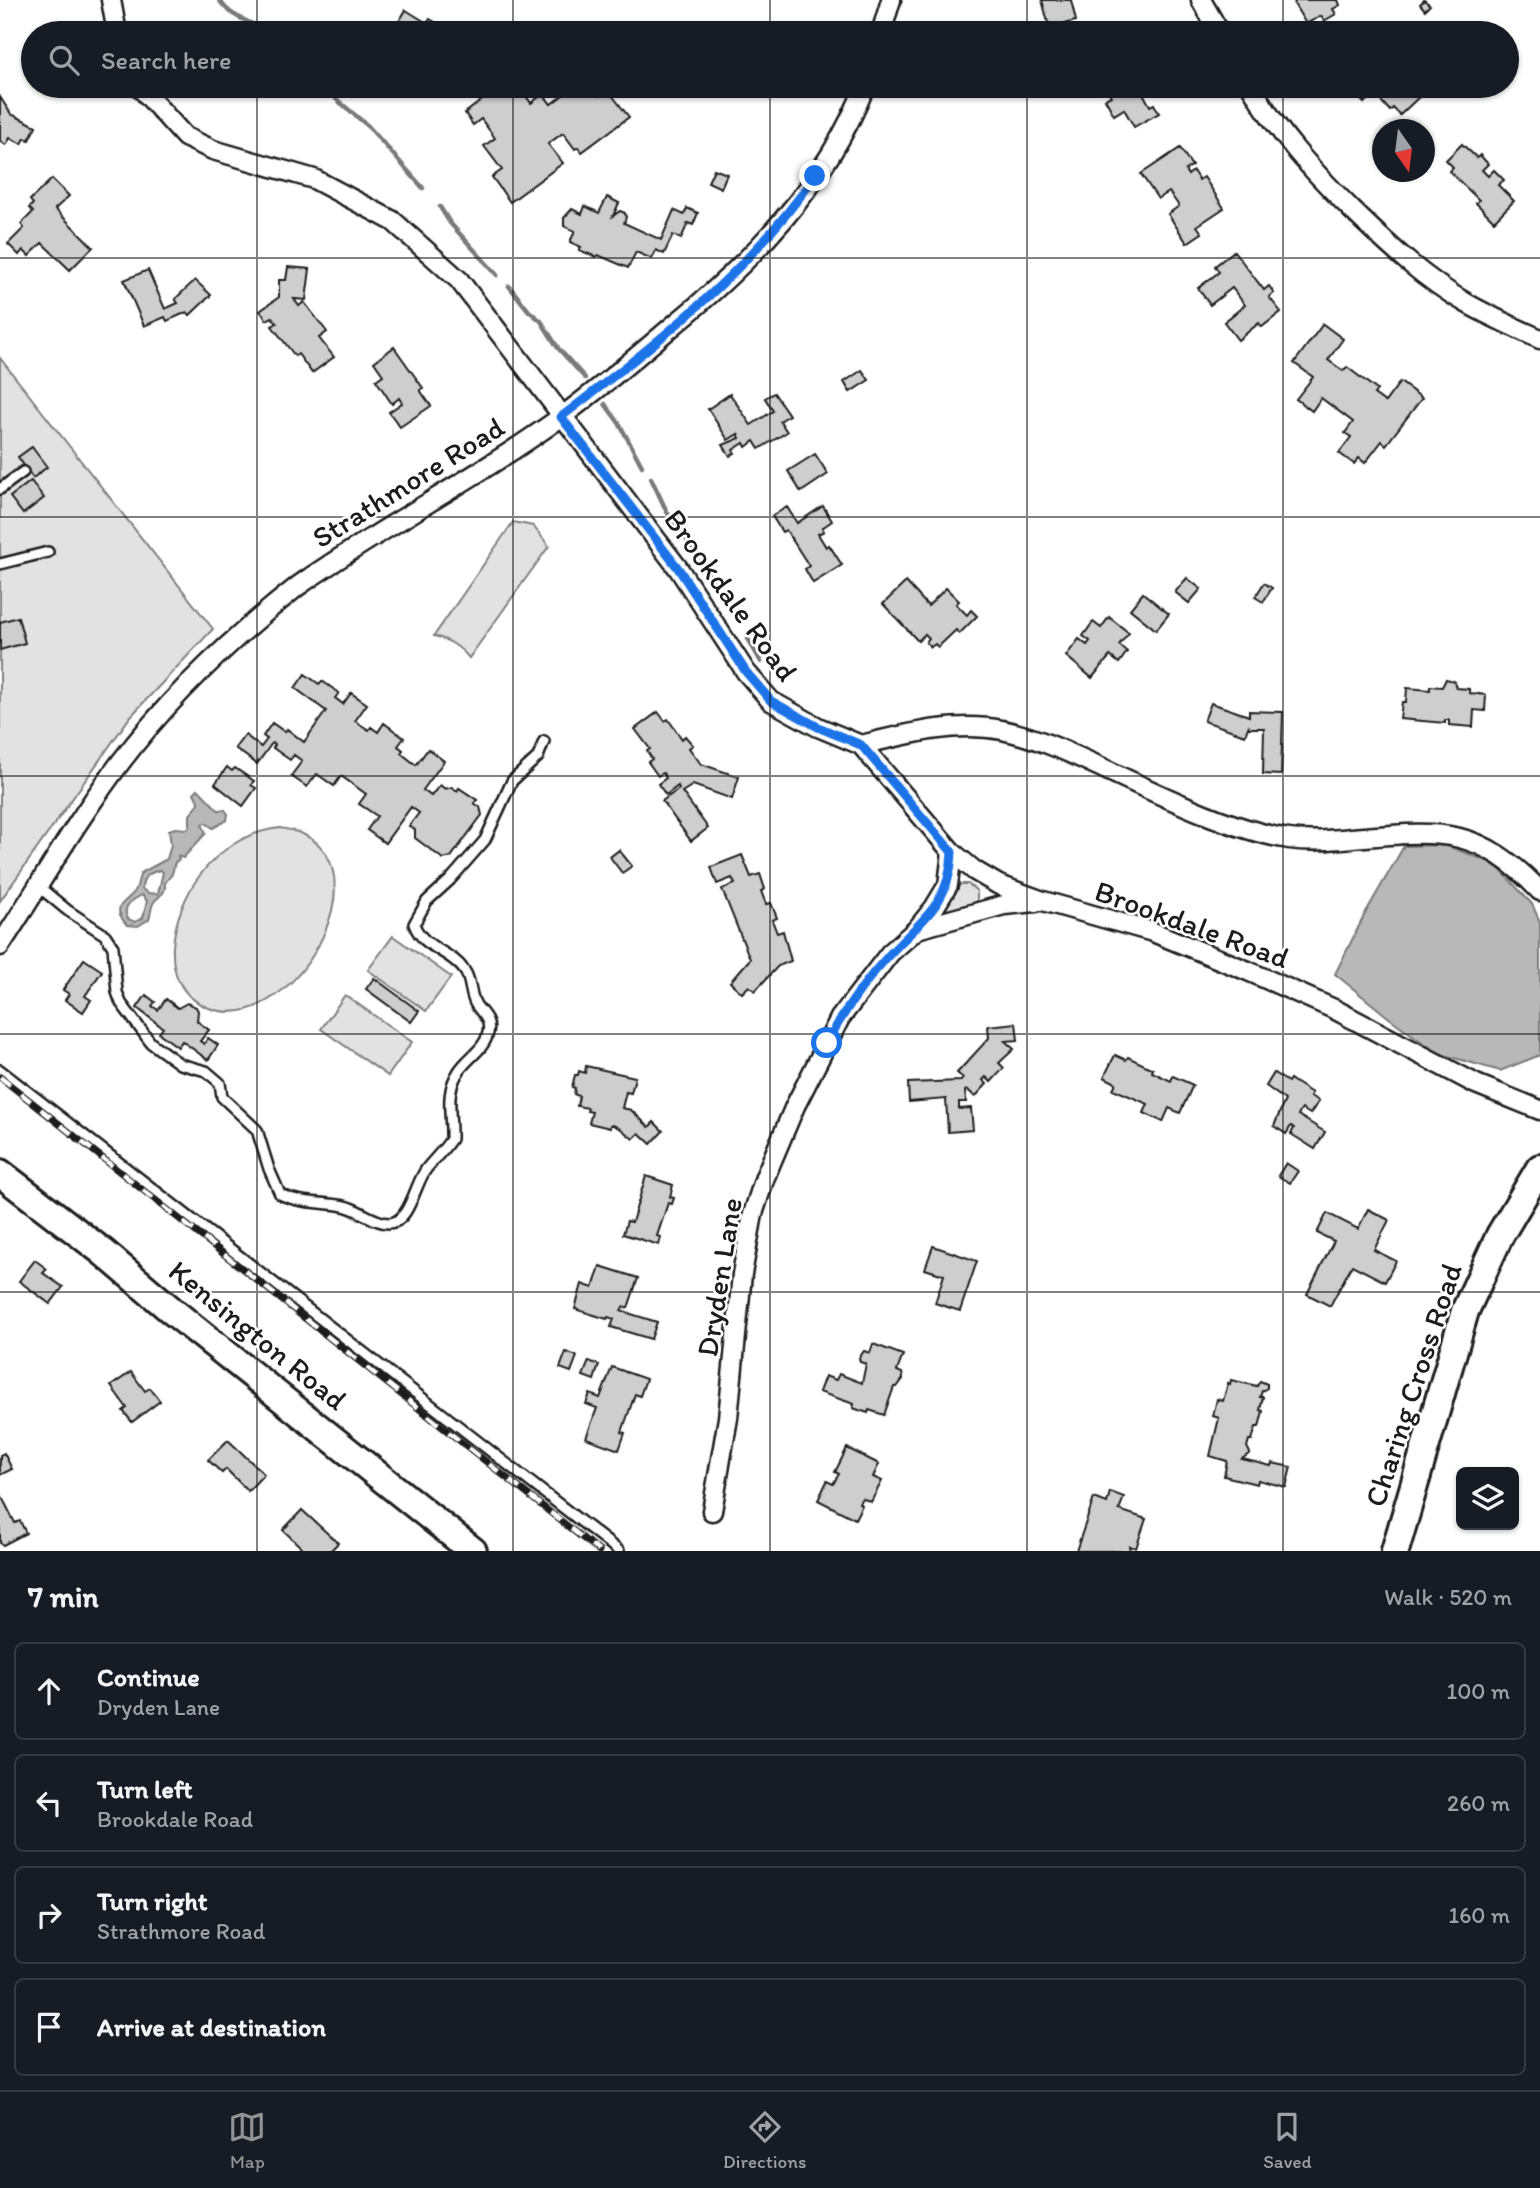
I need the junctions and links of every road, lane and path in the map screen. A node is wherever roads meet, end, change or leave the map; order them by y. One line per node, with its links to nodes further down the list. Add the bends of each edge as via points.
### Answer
1 (111, 0): 4 (street)
2 (891, 0): 5 (street)
3 (1201, 0): 6 (street)
4 (115, 21)
5 (885, 21)
6 (1213, 21)
7 (150, 98): 11 (street, Brookdale Road, via 185,137 213,150 314,179 393,221 459,281)
8 (860, 98): 11 (street, Strathmore Road, via 815,176 765,241 696,307)
9 (1259, 98): 10 (street, via 1300,157 1405,261 1468,304)
10 (1540, 339)
11 (561, 417): 17 (street, Brookdale Road, via 678,568 746,672 771,701); 19 (street, Strathmore Road, via 314,575 262,614 144,733 79,820)
12 (23, 472): 13 (lane)
13 (0, 489)
14 (48, 552): 15 (lane)
15 (0, 564)
16 (544, 741): 19 (lane, via 538,757 512,781 485,840 427,901 414,924 426,943 464,969 471,995 489,1026 488,1037 452,1083 451,1139 419,1180 400,1219 392,1223 353,1208 280,1195 257,1130 222,1097 219,1083 206,1071 180,1064 150,1043 121,1003 113,947 105,935)
17 (861, 745): 18 (street, Brookdale Road); 20 (street, via 931,729 1002,730 1056,747 1216,817 1269,835 1315,841 1403,834 1466,838 1494,851)
18 (952, 852): 21 (street, Brookdale Road, via 999,885); 22 (street, Dryden Lane, via 948,884)
19 (38, 886): 23 (street, Strathmore Road)
20 (1540, 891)
21 (1043, 901): 22 (street, Dryden Lane, via 1004,905); 25 (street, Brookdale Road, via 1153,932 1248,971 1334,1009 1476,1084)
22 (917, 929): 28 (street, Dryden Lane, via 890,953 840,1018 765,1177 742,1274 728,1418)
23 (0, 946)
24 (0, 1070): 30 (lane)
25 (1540, 1110)
26 (1540, 1168): 31 (street, Charing Cross Road, via 1500,1235 1465,1311)
27 (0, 1173): 29 (street, Kensington Road)
28 (712, 1511)
29 (473, 1551)
30 (619, 1551)
31 (1395, 1551)

